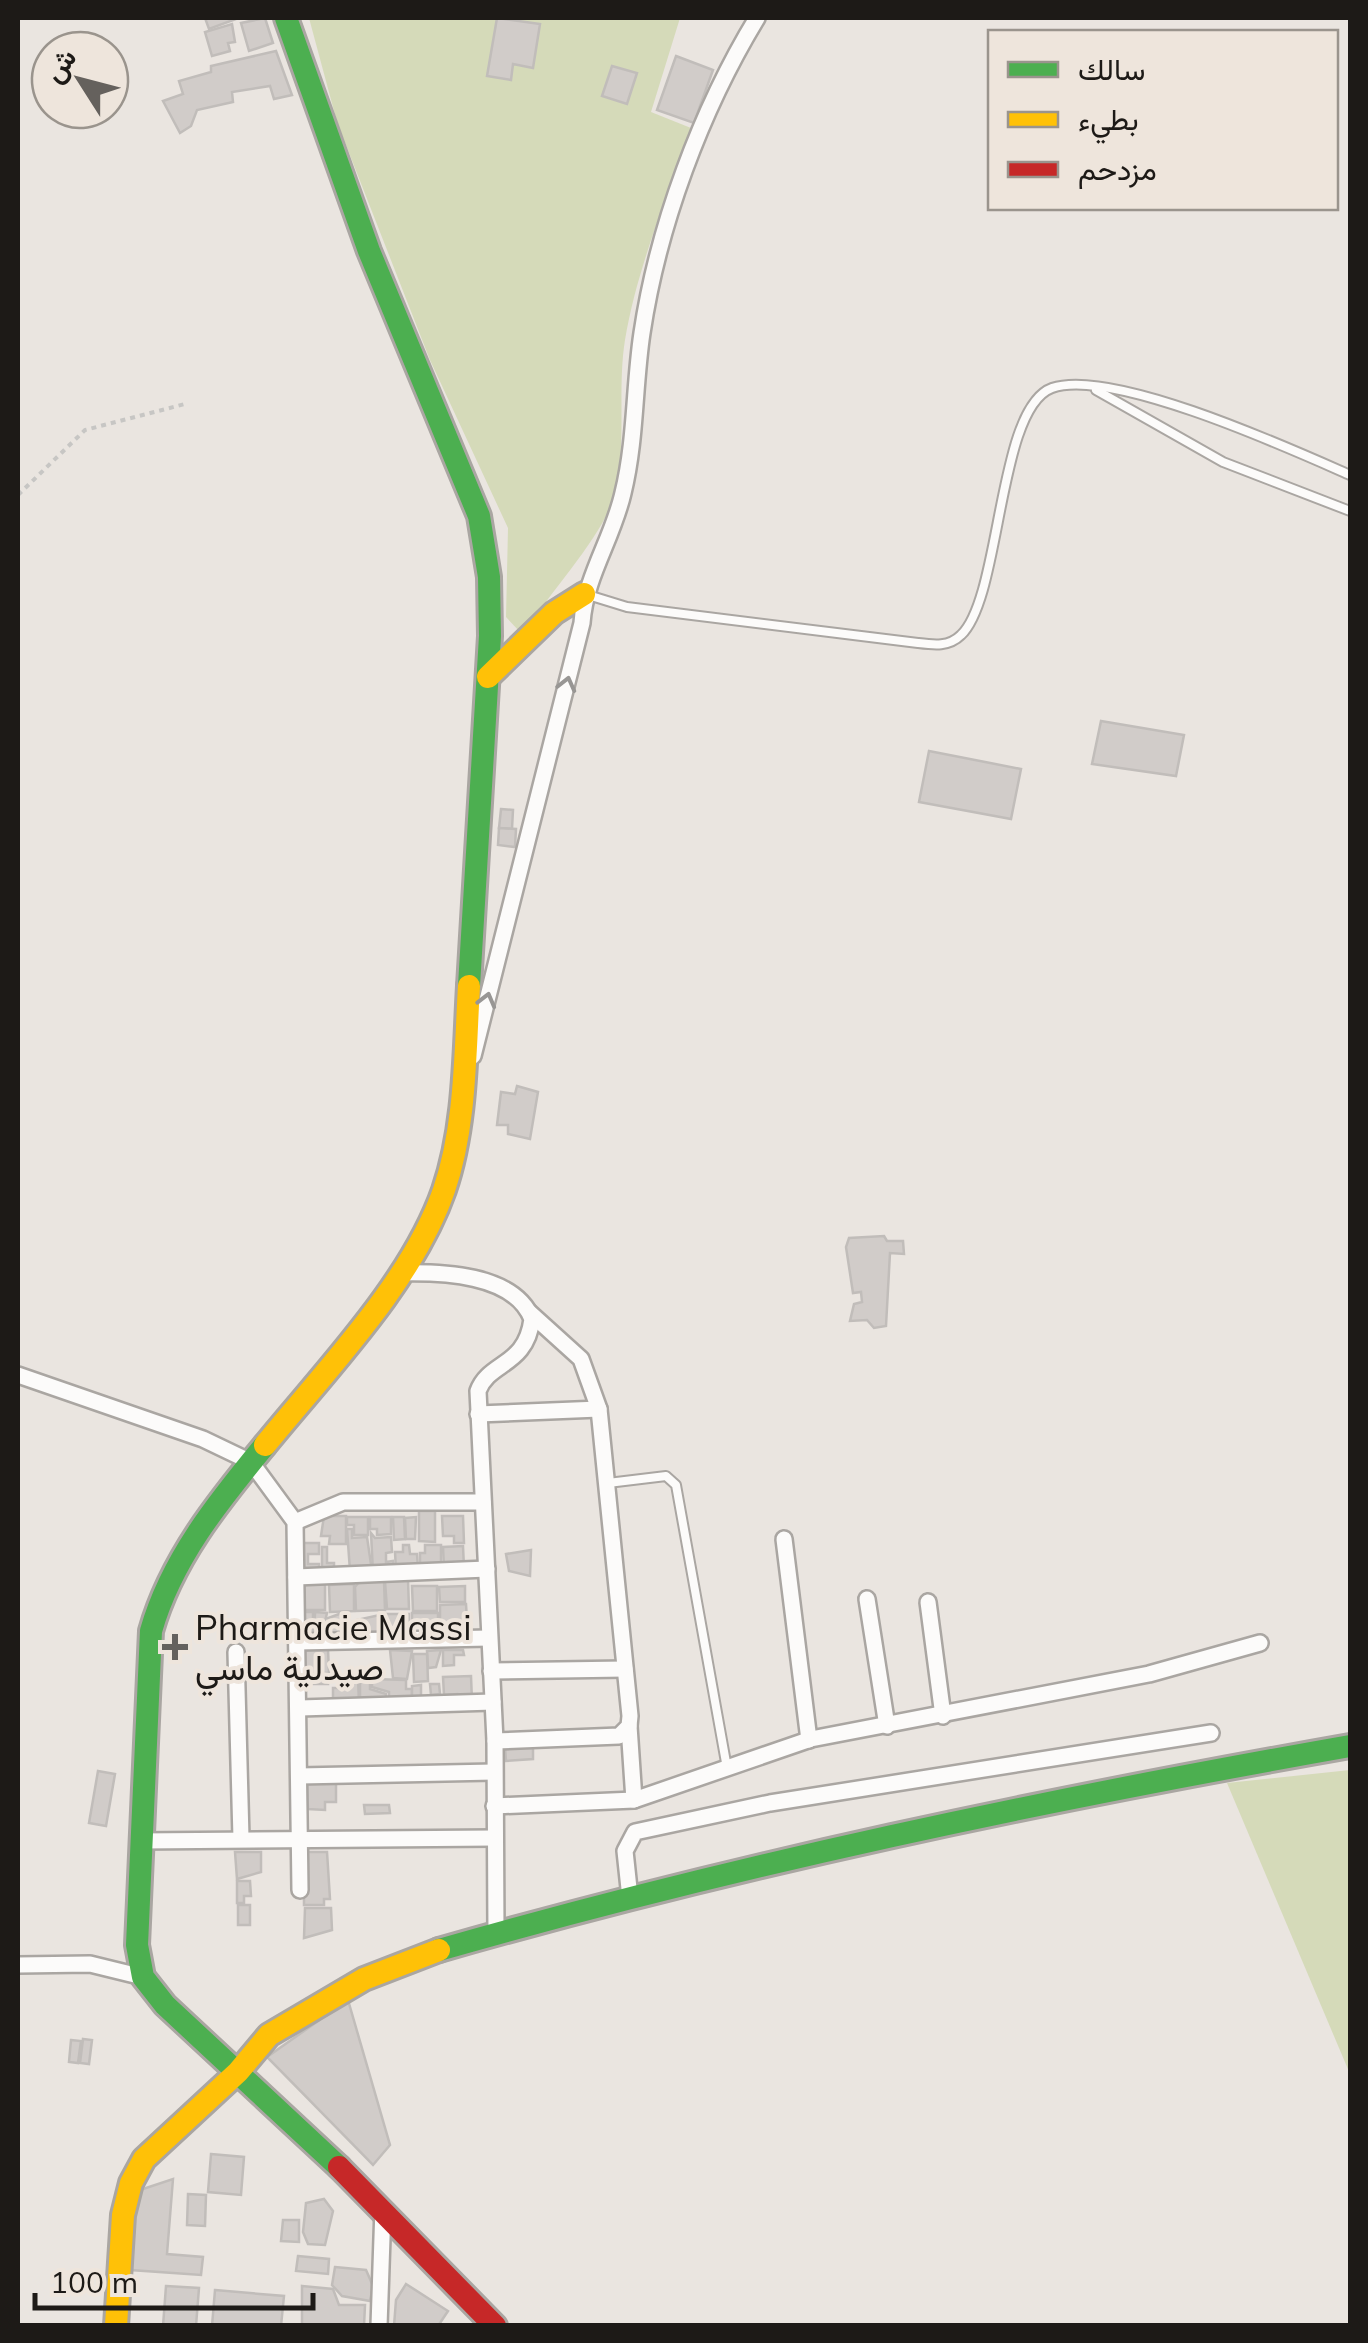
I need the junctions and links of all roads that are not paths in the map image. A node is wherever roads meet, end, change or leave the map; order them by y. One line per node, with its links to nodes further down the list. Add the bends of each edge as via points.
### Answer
1 (286, 18): 7 (street, via 369,250 479,516 489,577)
2 (756, 18): 6 (street, via 718,92 670,218 642,334 623,494)
3 (1088, 385): 4 (lane, via 1208,415); 5 (lane, via 1224,462); 6 (lane, via 1054,387 1030,409 976,606 965,632 952,642 918,644 627,607)
4 (1350, 474)
5 (1350, 512)
6 (584, 594): 7 (street, via 554,613); 8 (street, one-way to 6)
7 (488, 677): 8 (street)
8 (463, 1094): 9 (street, via 438,1207)
9 (399, 1273): 10 (street, via 474,1279 507,1291); 14 (street)
10 (529, 1312): 12 (street, via 580,1359); 13 (street, via 530,1328 512,1362 482,1380)
11 (18, 1376): 14 (street)
12 (599, 1409): 13 (street); 15 (street)
13 (478, 1414): 16 (street)
14 (251, 1462): 17 (street); 45 (street, via 176,1563 156,1605)
15 (607, 1484): 27 (street); 38 (lane, via 666,1476 676,1485)
16 (483, 1502): 17 (street, via 343,1502); 19 (street)
17 (296, 1522): 20 (street)
18 (784, 1539): 35 (street)
19 (487, 1569): 20 (street); 23 (street)
20 (296, 1577): 24 (street)
21 (868, 1600): 33 (street)
22 (928, 1602): 31 (street)
23 (489, 1638): 24 (street); 28 (street)
24 (297, 1642): 30 (street)
25 (1260, 1644): 31 (street)
26 (236, 1652): 43 (street)
27 (626, 1669): 28 (street); 32 (street)
28 (491, 1672): 29 (street)
29 (493, 1702): 30 (street); 36 (street)
30 (300, 1708): 40 (street)
31 (943, 1716): 33 (street)
32 (629, 1726): 36 (street, via 619,1736); 41 (street)
33 (887, 1726): 35 (street)
34 (1211, 1733): 48 (street, via 770,1803 634,1832 625,1851)
35 (809, 1740): 38 (street)
36 (495, 1741): 39 (street)
37 (1350, 1746): 48 (street, via 1124,1786)
38 (728, 1768): 41 (street)
39 (494, 1772): 40 (street); 42 (street)
40 (300, 1776): 46 (street)
41 (634, 1800): 42 (street)
42 (494, 1806): 44 (street)
43 (241, 1838): 45 (street); 46 (street)
44 (494, 1838): 46 (street); 49 (street)
45 (140, 1841): 51 (street)
46 (300, 1841): 47 (street)
47 (300, 1890)
48 (630, 1898): 49 (street)
49 (496, 1933): 52 (street, via 364,1979 269,2035)
50 (18, 1966): 51 (street, via 90,1964)
51 (142, 1977): 52 (street)
52 (238, 2072): 53 (street); 54 (street, via 144,2159 131,2183)
53 (383, 2208): 55 (street); 56 (street)
54 (116, 2326)
55 (379, 2326)
56 (495, 2326)

